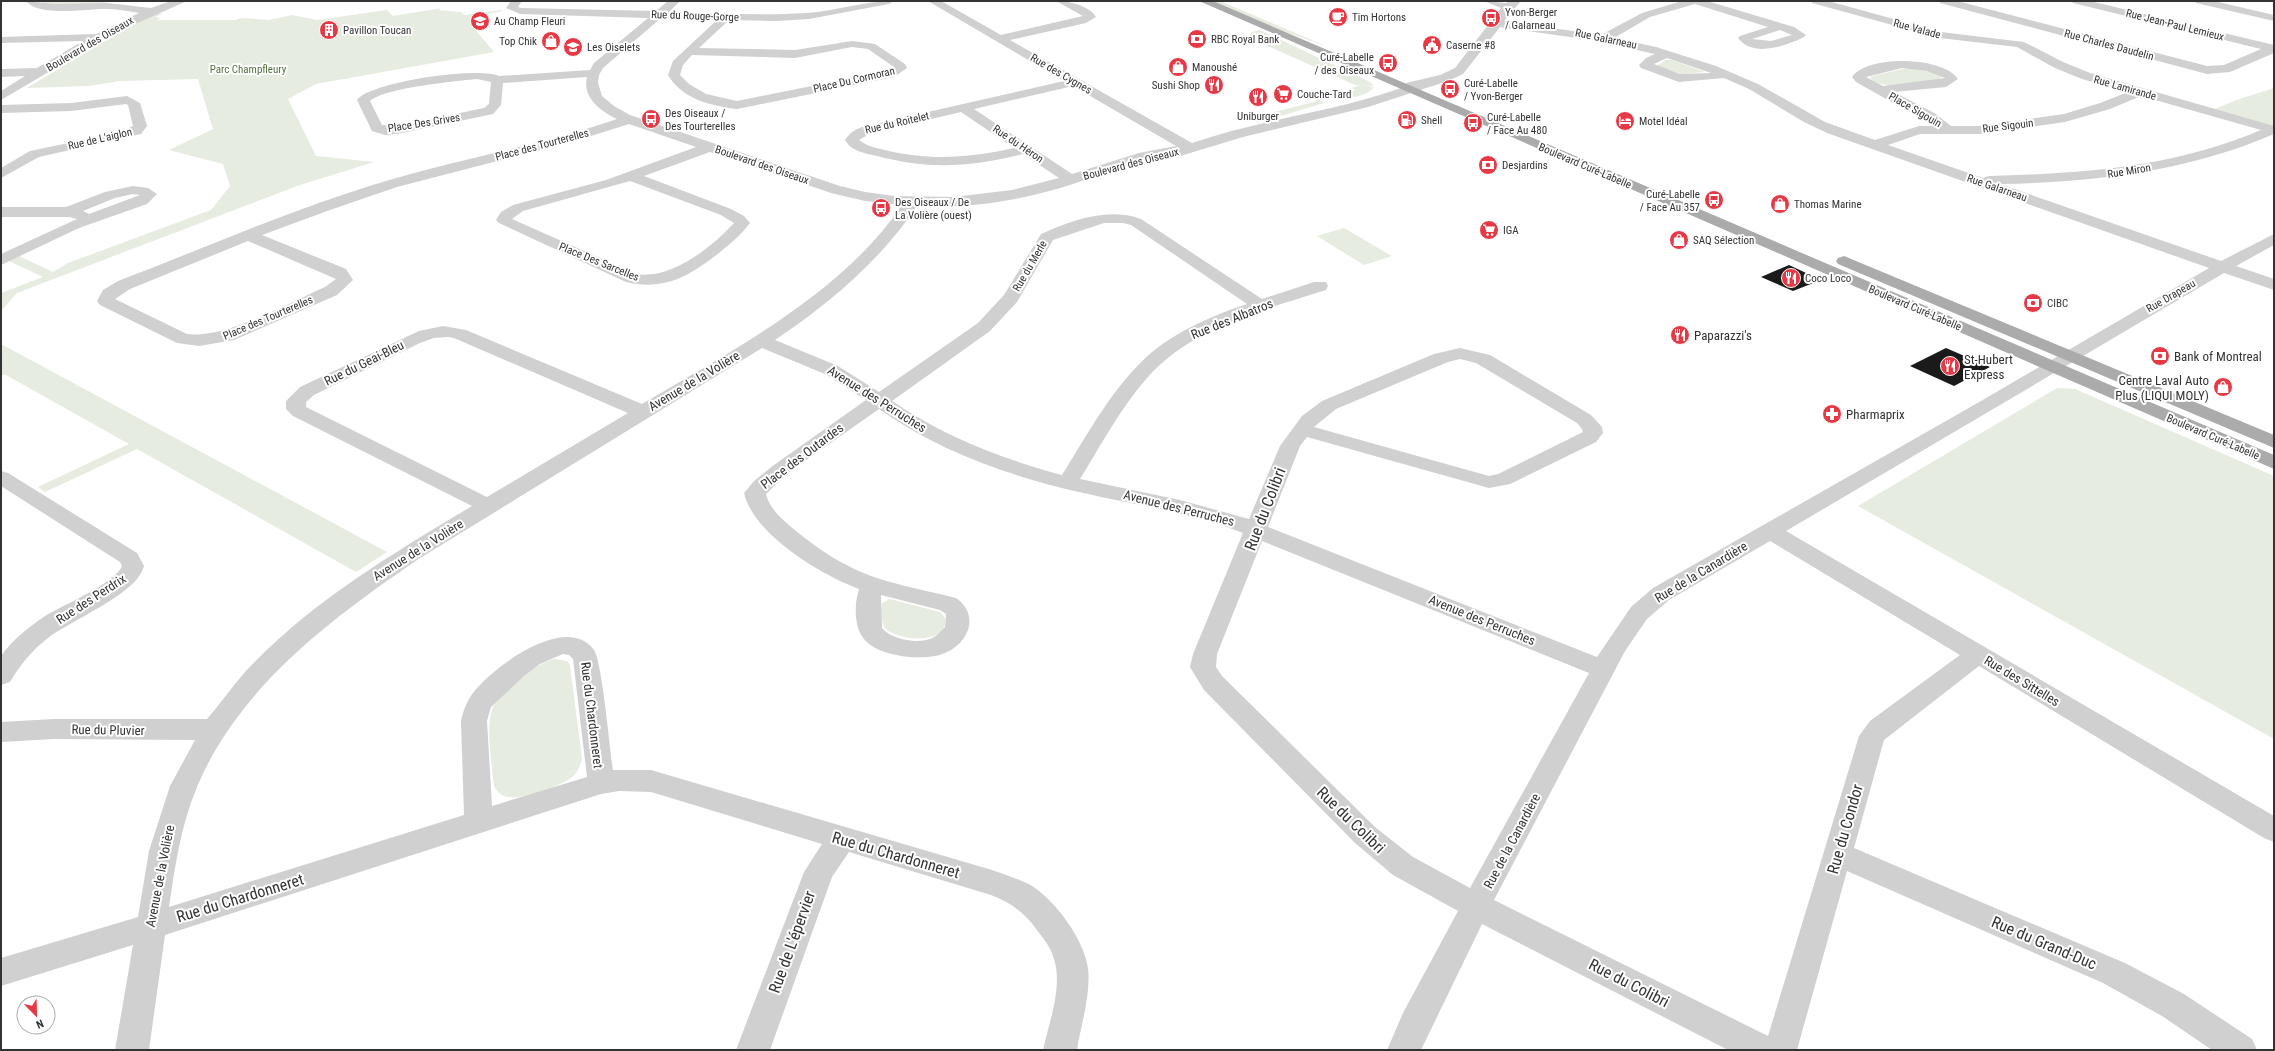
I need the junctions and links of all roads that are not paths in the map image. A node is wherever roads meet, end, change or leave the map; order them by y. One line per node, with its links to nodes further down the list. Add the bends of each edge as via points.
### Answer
1 (31, 1): 16 (street, via 37,5 51,6)
2 (182, 1): 18 (street, Boulevard des Oiseaux)
3 (517, 1): 19 (street, Rue du Rouge-Gorge, via 511,8 518,11)
4 (675, 1): 19 (street)
5 (889, 1): 20 (street, Rue du Rouge-Gorge, via 798,17)
6 (933, 1): 27 (street, Rue des Cygnes)
7 (1062, 1): 27 (street, via 1088,15 1089,18)
8 (1204, 1): 37 (main road, Boulevard Curé-Labelle)
9 (1229, 1): 40 (main road, Boulevard Curé-Labelle)
10 (1488, 1): 17 (street)
11 (1694, 1): 23 (street); 26 (street, via 1642,17)
12 (1816, 1): 29 (street, Rue Valade, via 1940,36)
13 (1944, 1): 24 (street, Rue Charles Daudelin)
14 (2077, 1): 30 (street, Rue Jean-Paul Lemieux)
15 (2200, 1): 21 (street)
16 (117, 4): 18 (street)
17 (1512, 4): 22 (street, Boulevard des Oiseaux)
18 (152, 11): 25 (street, Boulevard des Oiseaux)
19 (658, 15): 20 (street, Rue du Rouge-Gorge); 35 (street, via 608,56)
20 (726, 17): 31 (street, Place Du Cormoran)
21 (2274, 18)
22 (1497, 23): 26 (street, Rue Galarneau); 40 (street, Boulevard des Oiseaux, via 1461,70)
23 (1779, 27)
24 (2056, 31): 29 (street); 30 (street, Rue Charles Daudelin, via 2210,70 2226,69)
25 (99, 37): 28 (street); 33 (street, Boulevard des Oiseaux)
26 (1605, 38): 32 (street, Rue Galarneau)
27 (999, 39): 39 (street, Rue des Cygnes)
28 (1, 40)
29 (2029, 40): 43 (street, Rue Lamirande, via 2079,74)
30 (2273, 49)
31 (689, 51): 31 (street, Place Du Cormoran, via 674,70 677,82 695,94 734,105 892,73 901,67 873,47 864,44 795,54)
32 (1666, 54): 36 (street, Rue Galarneau); 36 (street, Rue Galarneau, via 1645,65 1679,78)
33 (41, 72): 34 (street); 45 (street, Boulevard des Oiseaux)
34 (1, 73)
35 (593, 73): 38 (street, Place Des Grives); 49 (street, Boulevard des Oiseaux, via 592,86 596,98)
36 (1727, 75): 52 (street, Rue Galarneau, via 1769,94 1813,122)
37 (1381, 78): 41 (main road, Boulevard Curé-Labelle); 44 (main road)
38 (497, 80): 38 (street, Place Des Grives, via 494,76 486,75 464,76 378,92 362,100 377,128 384,131 398,130 491,110 495,105)
39 (1075, 82): 47 (street, Rue du Roitelet); 54 (street, Rue des Cygnes)
40 (1424, 84): 41 (street, Boulevard des Oiseaux); 64 (main road, Boulevard Curé-Labelle)
41 (1407, 89): 44 (street, Boulevard des Oiseaux); 46 (main road, Boulevard Curé-Labelle)
42 (1881, 90): 42 (street, Place Sigouin, via 1858,76 1903,64 1939,70 1952,77 1952,80 1946,83); 50 (street, Place Sigouin, via 1931,117)
43 (2139, 92): 50 (street, Rue Sigouin, via 2101,107 2059,119 1980,130); 51 (street, Rue Lamirande)
44 (1383, 95): 46 (main road); 54 (street, Boulevard des Oiseaux)
45 (1, 96)
46 (1431, 100): 74 (main road, Boulevard Curé-Labelle)
47 (964, 108): 55 (street, Rue du Héron); 55 (street, Rue du Roitelet, via 863,131 855,135 853,141 861,147 927,163 972,161)
48 (1, 109): 56 (street, Rue de L'aiglon, via 71,107 127,100 134,103 140,126 135,132 121,136 35,154)
49 (629, 119): 53 (street, Boulevard des Oiseaux); 65 (street, Place des Tourterelles, via 543,147 379,188)
50 (1948, 130): 52 (street, Rue Sigouin, via 1914,131)
51 (2273, 130): 59 (street, Rue Miron, via 2190,160 2169,164 2082,177)
52 (1875, 145): 59 (street, Rue Galarneau)
53 (709, 147): 57 (street, Place Des Sarcelles); 60 (street, Boulevard des Oiseaux, via 836,190 870,198)
54 (1190, 148): 58 (street, Boulevard des Oiseaux, via 1139,164)
55 (1026, 149): 58 (street, Rue du Héron)
56 (1, 174)
57 (631, 176): 57 (street, Place Des Sarcelles, via 518,208 506,215 504,220 625,275 646,281 678,275 742,223 726,212)
58 (1071, 180): 60 (street, Boulevard des Oiseaux, via 989,198)
59 (1980, 182): 69 (street, Rue Galarneau)
60 (912, 202): 73 (street, Avenue de la Volière, via 851,273 810,308)
61 (1, 212): 62 (street)
62 (69, 212): 63 (street); 63 (street, via 126,191 142,190 150,194 142,201)
63 (90, 219): 68 (street)
64 (1770, 230)
65 (250, 236): 65 (street, Place des Tourterelles, via 119,287 109,294 106,301 182,339 205,341 228,336 338,286 345,280 340,273)
66 (2274, 239): 69 (street, Rue Drapeau)
67 (1798, 242): 74 (main road, Boulevard Curé-Labelle)
68 (1, 260)
69 (2223, 267): 70 (street, Rue Galarneau); 74 (street, Rue Drapeau)
70 (2274, 285)
71 (1320, 286): 72 (street, Rue des Albatros)
72 (1261, 306): 75 (street, Rue du Merle, via 1136,222 1119,217 1103,218 1047,237 1015,293 989,322 963,343); 80 (street, Rue des Albatros, via 1191,334 1170,346 1154,360 1128,388)
73 (760, 341): 75 (street, Avenue des Perruches, via 832,370); 76 (street, Avenue de la Volière)
74 (2061, 362): 78 (main road, Boulevard Curé-Labelle); 79 (main road, Boulevard Curé-Labelle); 84 (street, Rue de la Canardière)
75 (878, 399): 80 (street, Avenue des Perruches, via 926,430 958,446 1013,468); 85 (street, Place des Outardes, via 769,478 757,490 755,497 758,505 776,525 809,553 830,566)
76 (643, 412): 82 (street, Avenue de la Volière); 82 (street, Rue du Geai-Bleu, via 460,334 448,332 428,334 414,339 307,390 296,401 296,409 300,412)
77 (1301, 429): 77 (street, Rue du Colibri, via 1489,482 1503,480 1589,438 1593,433 1592,427 1584,419 1482,359 1464,354 1441,358 1343,398 1318,412); 83 (street, Rue du Colibri, via 1290,446)
78 (2274, 442)
79 (2274, 463)
80 (1068, 482): 83 (street, Avenue des Perruches, via 1207,513)
81 (5, 484): 88 (street, Rue des Perdrix, via 129,558 133,566 131,573 120,584 29,640 11,658)
82 (488, 506): 89 (street, Avenue de la Volière, via 382,572 321,616 261,671)
83 (1256, 529): 87 (street, Avenue des Perruches); 96 (street, Rue du Colibri, via 1205,654 1205,672 1213,683 1383,852 1413,873)
84 (1770, 531): 86 (street, Rue des Sittelles); 87 (street, Rue de la Canardière, via 1661,594 1646,606 1615,646)
85 (873, 585)
86 (1978, 655): 93 (street, Rue des Sittelles); 95 (street, Rue du Condor, via 1879,728 1872,736)
87 (1604, 669): 96 (street, Rue de la Canardière)
88 (1, 676)
89 (214, 729): 90 (street, Rue du Pluvier, via 55,729); 97 (street, Avenue de la Volière, via 188,776 171,819)
90 (1, 732)
91 (601, 783): 92 (street, Rue du Chardonneret); 92 (street, Rue du Chardonneret, via 584,656 575,647 550,648 501,680 478,708 474,721); 94 (street, Rue du Chardonneret, via 630,780 664,784)
92 (479, 823): 97 (street, Rue du Chardonneret)
93 (2274, 830)
94 (842, 839): 100 (street, Rue de L'épervier, via 819,872); 101 (street, Rue du Chardonneret, via 1006,888 1031,901 1062,942 1072,968)
95 (1838, 854): 104 (street, Rue du Condor); 105 (street, Rue du Grand-Duc, via 2114,973 2173,1004)
96 (1476, 906): 102 (street, Rue de la Canardière); 103 (street, Rue du Colibri)
97 (150, 926): 98 (street, Rue du Chardonneret); 99 (street, Avenue de la Volière)
98 (1, 972)
99 (132, 1050)
100 (752, 1050)
101 (1060, 1050)
102 (1404, 1050)
103 (1761, 1050)
104 (1780, 1050)
105 (2240, 1050)

